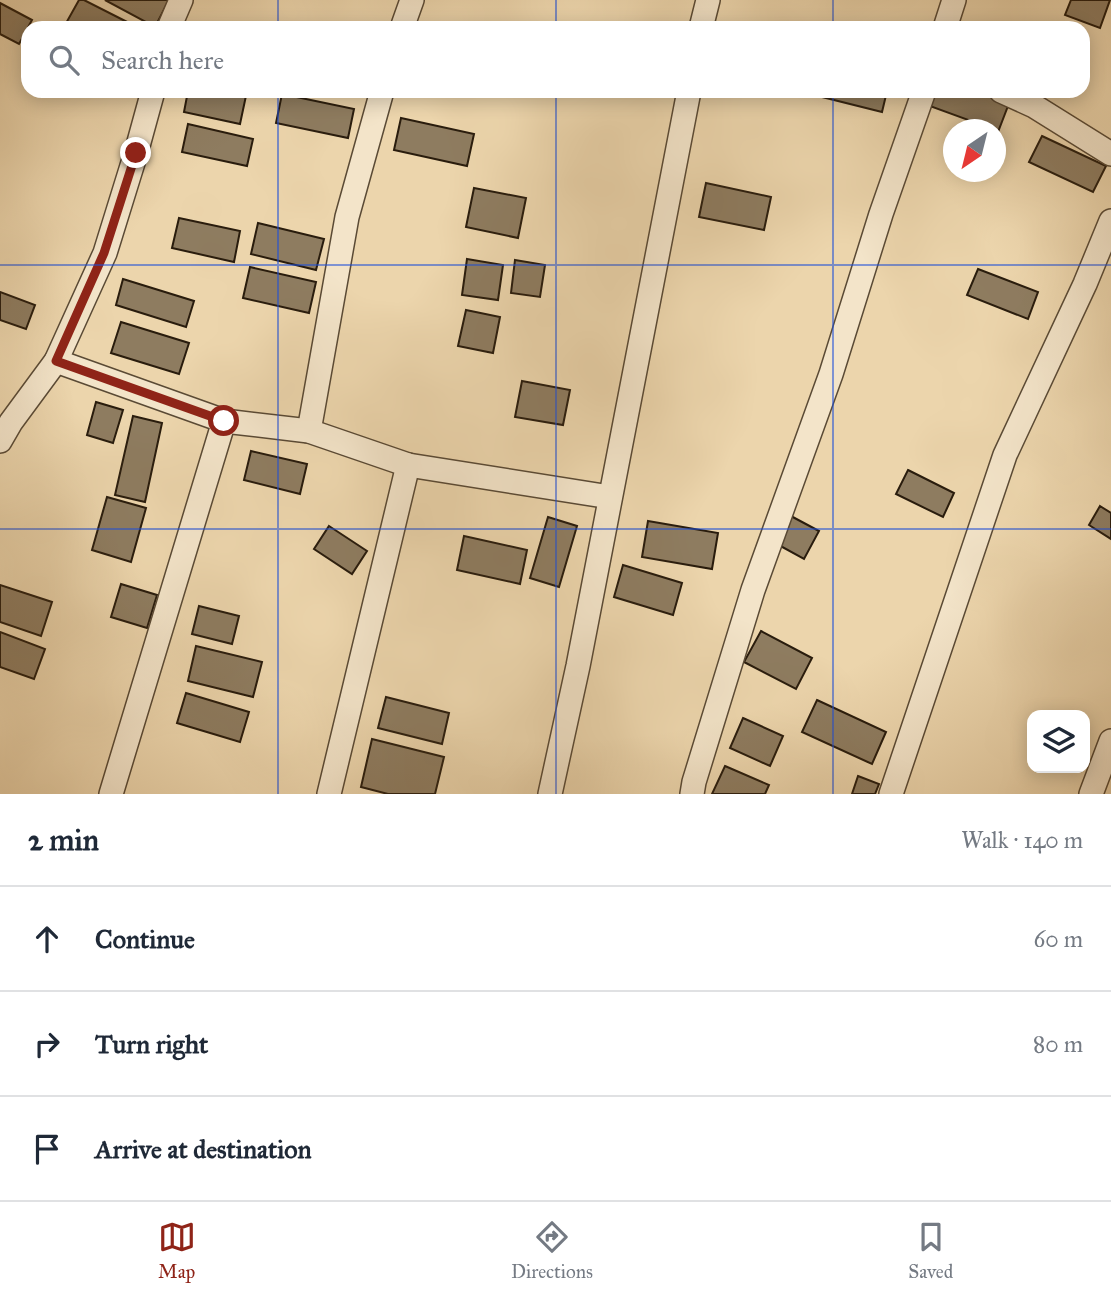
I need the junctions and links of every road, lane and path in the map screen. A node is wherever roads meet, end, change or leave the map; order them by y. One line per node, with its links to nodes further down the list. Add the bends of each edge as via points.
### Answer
1 (181, 0): 5 (street)
2 (412, 0): 6 (street)
3 (708, 0): 7 (street)
4 (951, 1): 8 (street)
5 (172, 21)
6 (404, 21)
7 (703, 21)
8 (947, 21)
9 (151, 98): 16 (street, via 104,253)
10 (380, 98): 18 (street, via 347,217)
11 (688, 98): 21 (street)
12 (922, 98): 26 (street, via 831,374 752,590)
13 (1016, 98): 14 (street)
14 (1111, 155)
15 (1111, 221): 27 (street, via 1005,455)
16 (56, 361): 17 (street); 19 (street)
17 (224, 421): 18 (street); 23 (street)
18 (309, 431): 20 (street)
19 (0, 441)
20 (408, 465): 21 (street); 24 (street)
21 (610, 497): 25 (street)
22 (1111, 741): 28 (street)
23 (111, 794)
24 (330, 794)
25 (551, 794)
26 (692, 794)
27 (891, 794)
28 (1091, 794)

